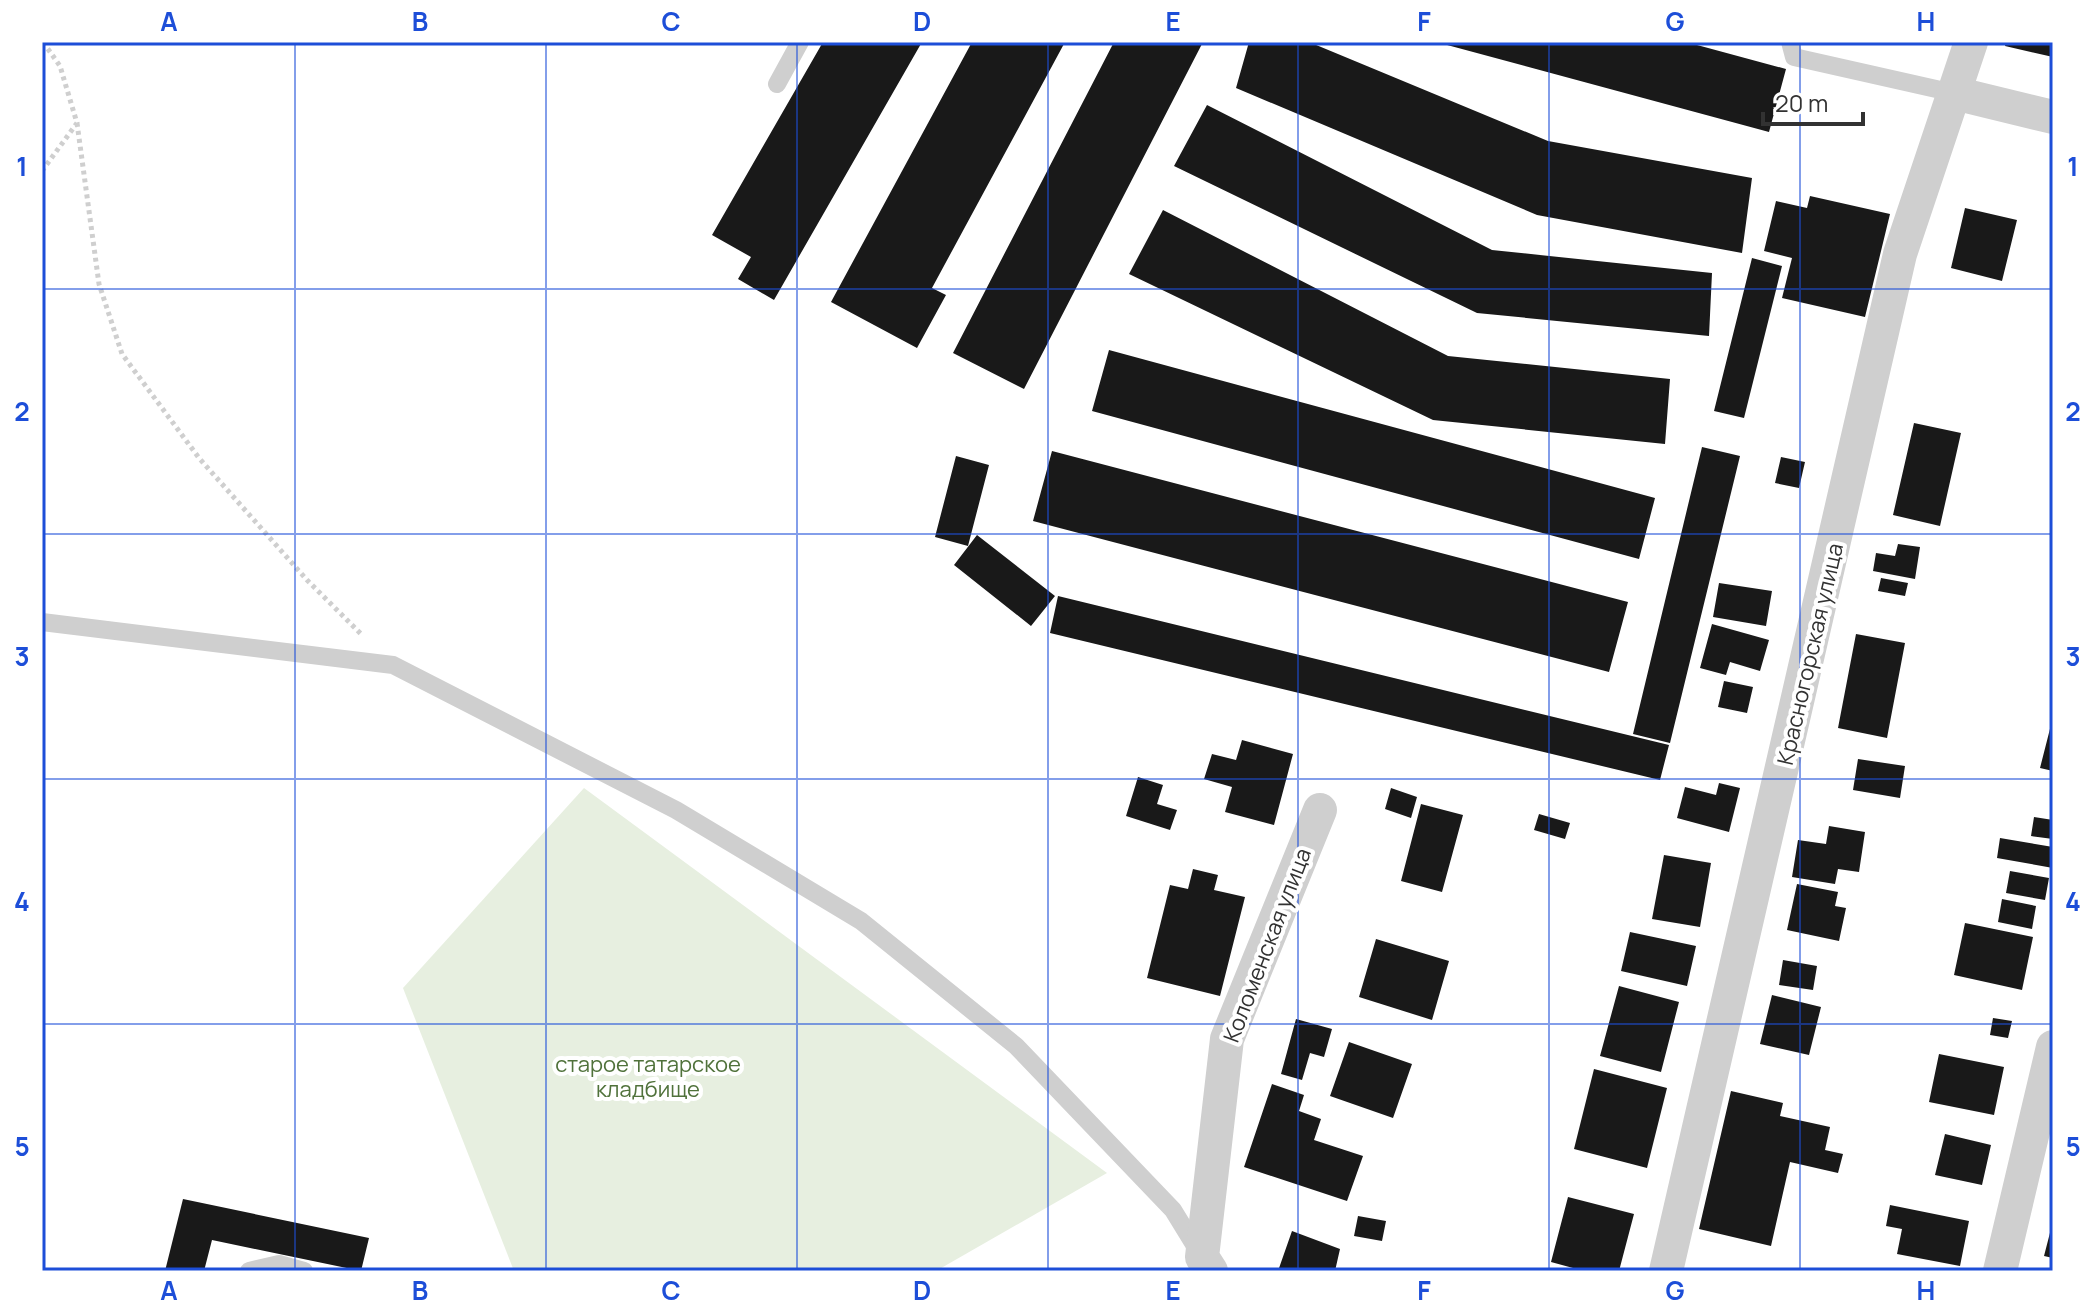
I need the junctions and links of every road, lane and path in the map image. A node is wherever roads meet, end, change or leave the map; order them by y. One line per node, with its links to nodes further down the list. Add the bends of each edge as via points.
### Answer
1 (43, 42): 8 (path, via 60,66)
2 (800, 42): 5 (lane)
3 (1790, 42): 6 (lane, via 1794,57)
4 (1971, 42): 6 (street, Красногорская улица)
5 (777, 84)
6 (1954, 93): 7 (street); 17 (street, Красногорская улица, via 1900,254)
7 (2053, 117)
8 (77, 123): 9 (path); 11 (path, via 99,284 122,354 199,458 307,580)
9 (42, 171)
10 (42, 622): 11 (lane)
11 (393, 665): 14 (lane, via 676,810 861,921 1016,1046 1173,1210)
12 (1320, 810): 14 (street, Коломенская улица, via 1227,1039)
13 (2053, 1047): 18 (street)
14 (1207, 1264)
15 (249, 1271): 16 (lane, via 279,1264)
16 (304, 1271)
17 (1666, 1271)
18 (2000, 1271)

